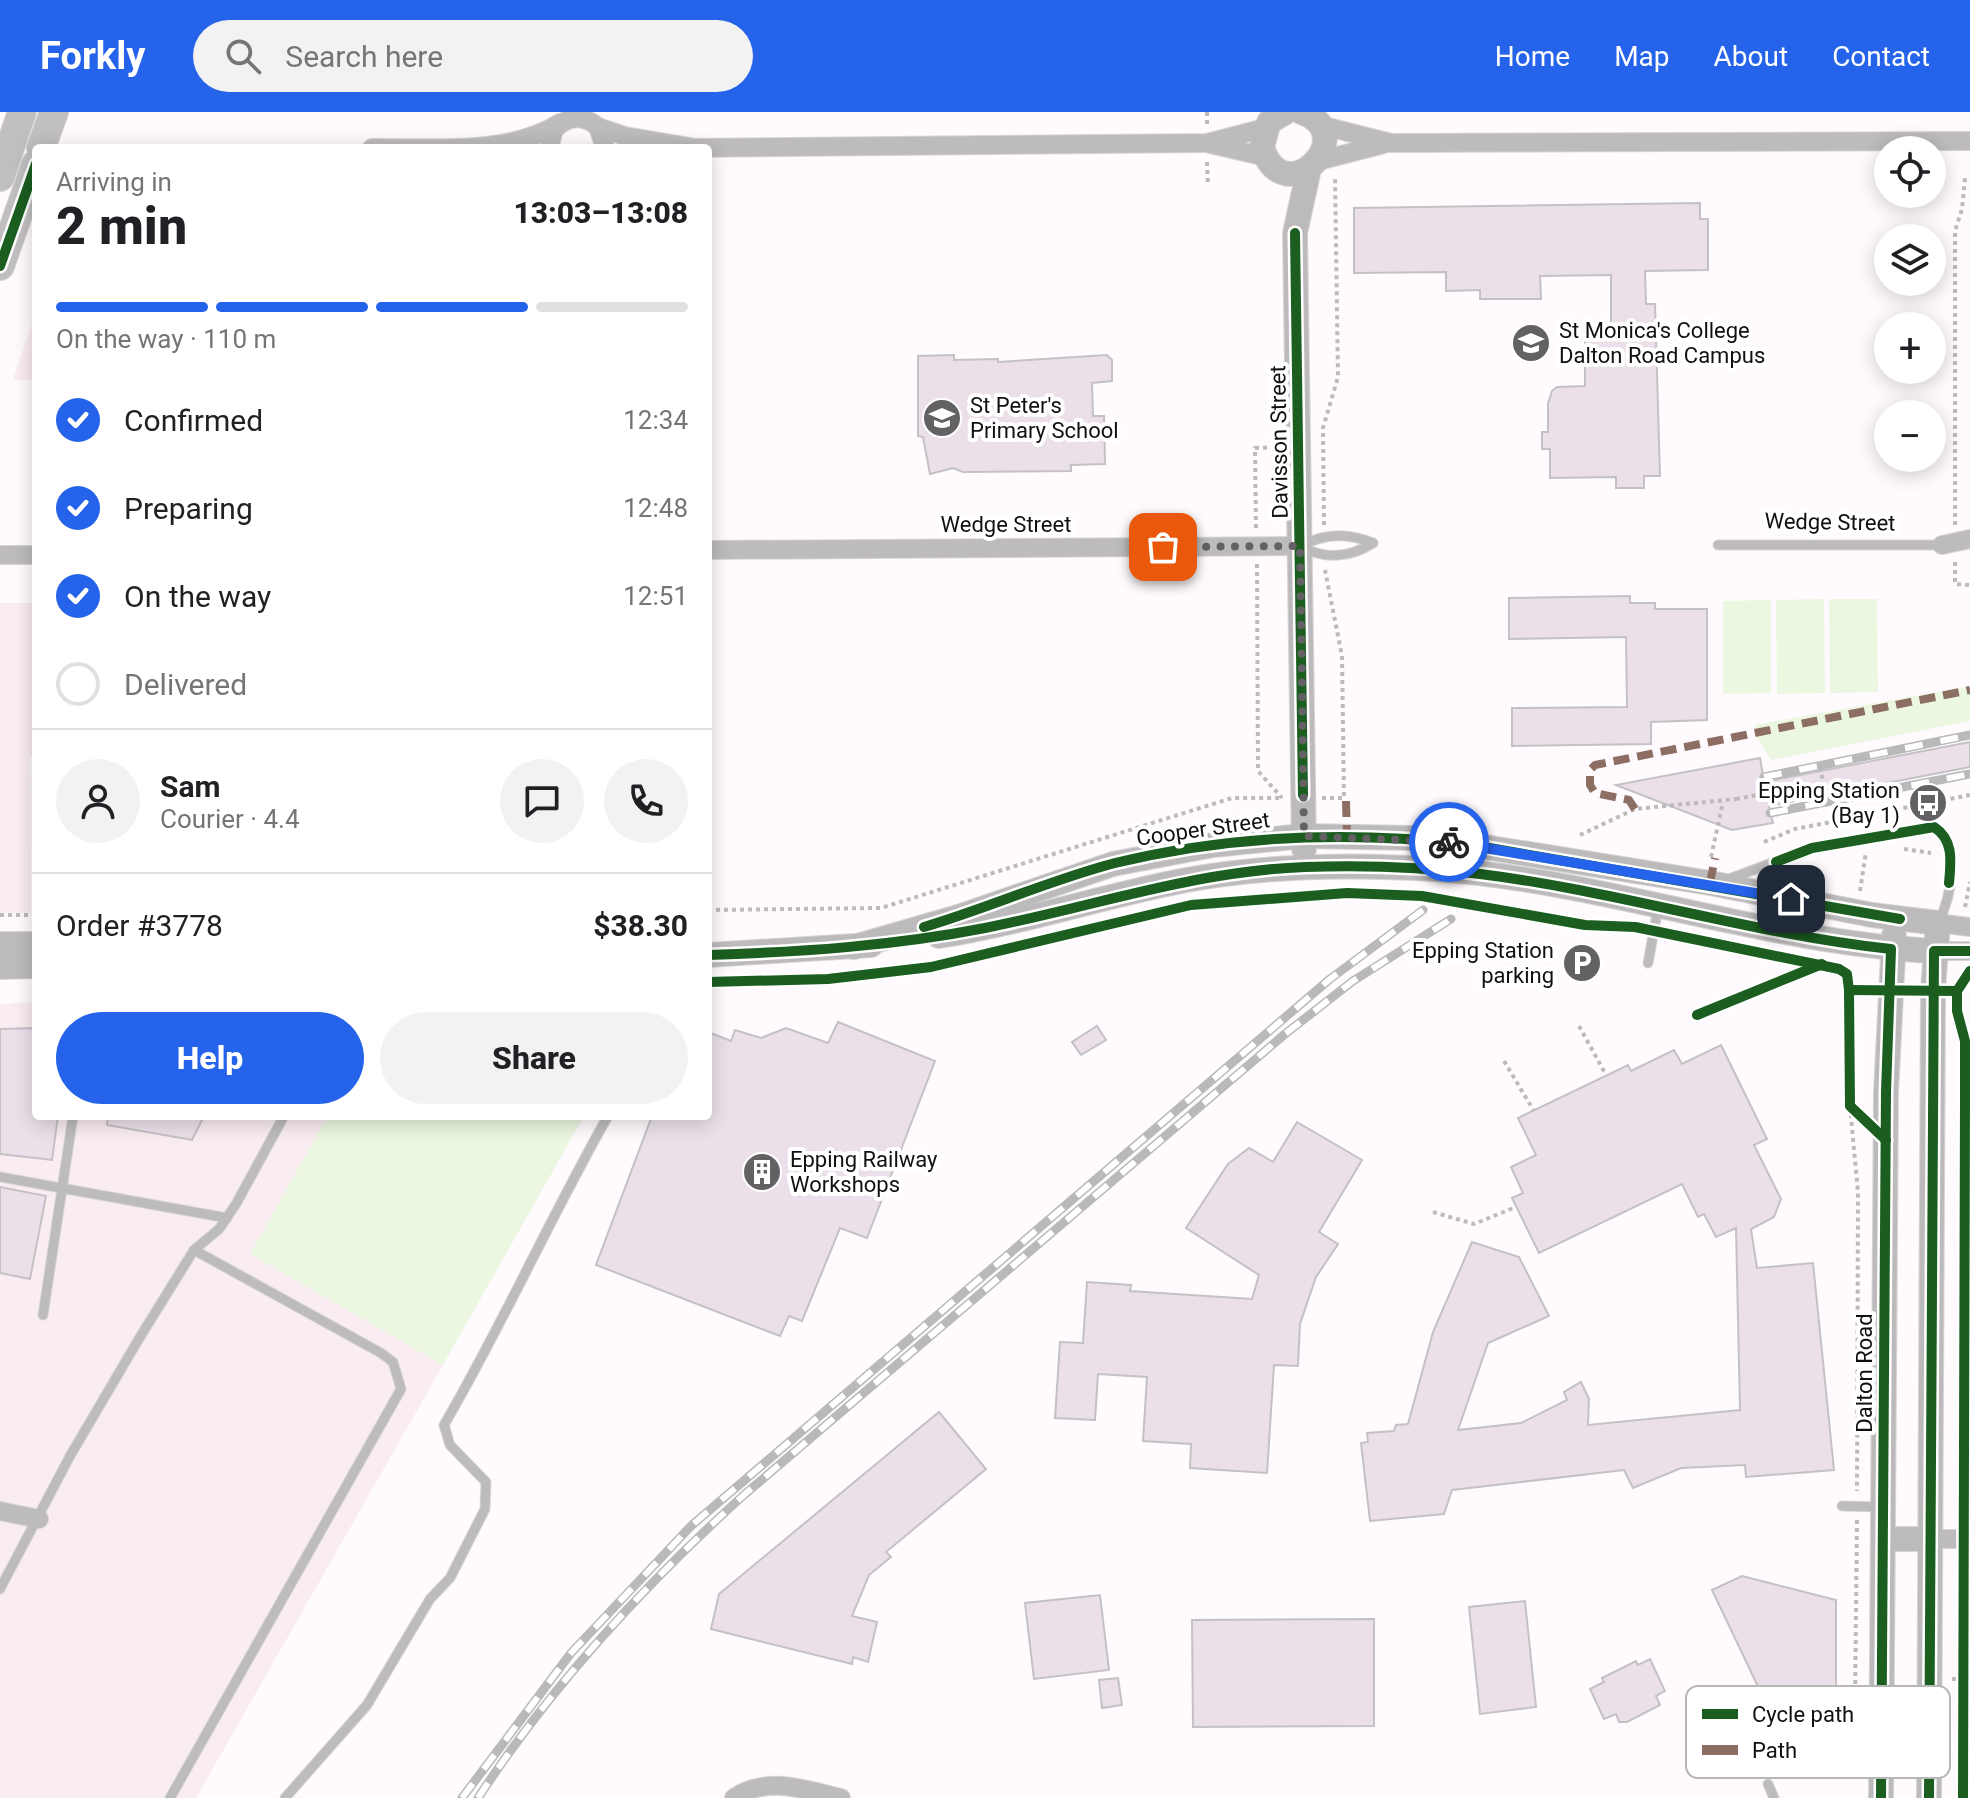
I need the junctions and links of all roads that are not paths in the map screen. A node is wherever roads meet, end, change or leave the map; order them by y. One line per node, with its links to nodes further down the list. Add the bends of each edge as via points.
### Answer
1 (22, 112): 15 (main road)
2 (54, 112): 9 (main road)
3 (1294, 116): 7 (street); 8 (street); 16 (main road, Davisson Street, via 1325,143); 17 (main road, Davisson Street, via 1262,147)
4 (563, 119): 5 (street); 10 (street, via 545,132); 11 (street)
5 (593, 120): 12 (street); 13 (street, via 625,136)
6 (1968, 141): 8 (street)
7 (1207, 143): 14 (street); 17 (street)
8 (1391, 143): 16 (street)
9 (42, 144)
10 (490, 144)
11 (549, 144)
12 (603, 144)
13 (669, 144)
14 (712, 147)
15 (11, 157)
16 (1323, 162): 17 (main road, via 1288,173); 19 (main road, Davisson Street)
17 (1272, 163): 19 (main road, Davisson Street)
18 (32, 175): 20 (main road)
19 (1295, 233): 23 (main road, Davisson Street)
20 (0, 266)
21 (1956, 542): 22 (lane, Wedge Street, via 1895,548)
22 (1718, 545)
23 (1300, 546): 23 (lane, via 1324,537 1356,536 1373,543 1355,555 1324,554); 24 (street, Wedge Street); 27 (main road, Davisson Street, via 1291,798)
24 (712, 550)
25 (0, 555): 26 (street)
26 (32, 555)
27 (1304, 836): 28 (main road, Davisson Street); 29 (main road, Cooper Street, via 1466,844); 36 (main road, Cooper Street, via 1213,845 1113,864)
28 (1304, 867): 30 (main road, Cooper Street, via 1474,873); 36 (main road, Cooper Street, via 1184,880 986,927)
29 (1710, 883): 31 (lane, via 1812,848 1934,827 1949,845); 32 (main road, Cooper Street)
30 (1658, 908): 37 (main road, Cooper Street, via 1803,938); 41 (lane)
31 (1942, 915): 32 (main road, Cooper Street); 33 (street, Cooper Street); 38 (main road)
32 (1900, 919): 37 (main road, Dalton Road)
33 (1970, 927)
34 (0, 944): 35 (main road)
35 (32, 944)
36 (854, 947): 40 (main road, Cooper Street)
37 (1891, 949): 38 (main road, Cooper Street); 53 (main road, Dalton Road)
38 (1934, 951): 39 (street, Cooper Street); 57 (main road)
39 (1970, 951)
40 (712, 955)
41 (1648, 963)
42 (32, 966): 43 (main road)
43 (0, 967)
44 (72, 1120): 48 (lane)
45 (282, 1120): 49 (lane)
46 (606, 1120): 66 (lane, via 444,1425 450,1445 486,1482 488,1497 480,1520 450,1578 430,1599 367,1705)
47 (0, 1177): 48 (lane)
48 (62, 1188): 49 (lane); 51 (lane)
49 (227, 1218): 50 (lane)
50 (194, 1250): 55 (lane, via 70,1456); 65 (lane, via 381,1353 393,1362 401,1389)
51 (43, 1315)
52 (1842, 1506): 53 (lane)
53 (1883, 1507): 56 (main road, Dalton Road)
54 (0, 1511): 55 (street)
55 (39, 1519): 59 (lane)
56 (1883, 1539): 57 (main road); 60 (main road, Dalton Road)
57 (1931, 1539): 58 (street); 61 (main road)
58 (1970, 1539)
59 (0, 1589)
60 (1882, 1686)
61 (1930, 1686)
62 (1881, 1778): 70 (main road, Dalton Road)
63 (1929, 1778): 71 (main road)
64 (1768, 1784): 69 (lane)
65 (170, 1798)
66 (285, 1798)
67 (734, 1798): 68 (street, via 772,1785)
68 (841, 1798)
69 (1774, 1798)
70 (1881, 1798)
71 (1929, 1798)

